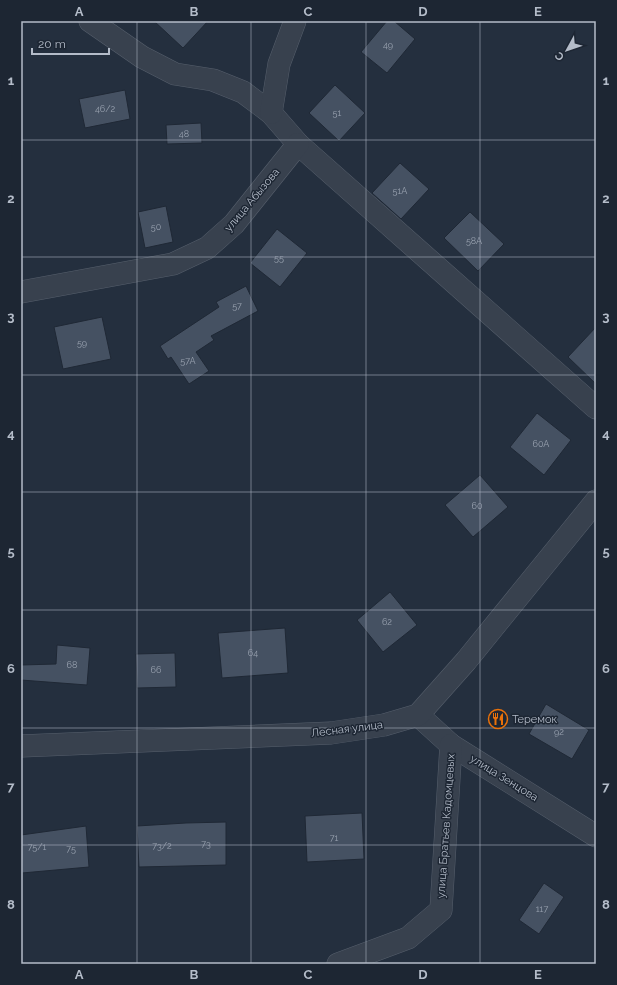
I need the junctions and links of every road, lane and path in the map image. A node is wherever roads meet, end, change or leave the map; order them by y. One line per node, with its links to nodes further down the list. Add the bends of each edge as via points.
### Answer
1 (90, 21): 3 (street, via 142,57 175,74 213,80 243,92)
2 (295, 21): 3 (street, via 279,64)
3 (271, 113): 4 (street)
4 (298, 144): 5 (street, улица Абызова, via 234,224 206,248 173,264); 6 (street)
5 (21, 292)
6 (596, 408)
7 (596, 501): 8 (street, via 466,662)
8 (418, 715): 9 (street, улица Зенцова); 10 (street, Лесная улица, via 384,725 331,733)
9 (451, 745): 11 (street, улица Зенцова); 12 (street, улица Братьев Кадомцевых, via 441,910 408,938)
10 (21, 746)
11 (596, 836)
12 (338, 964)

